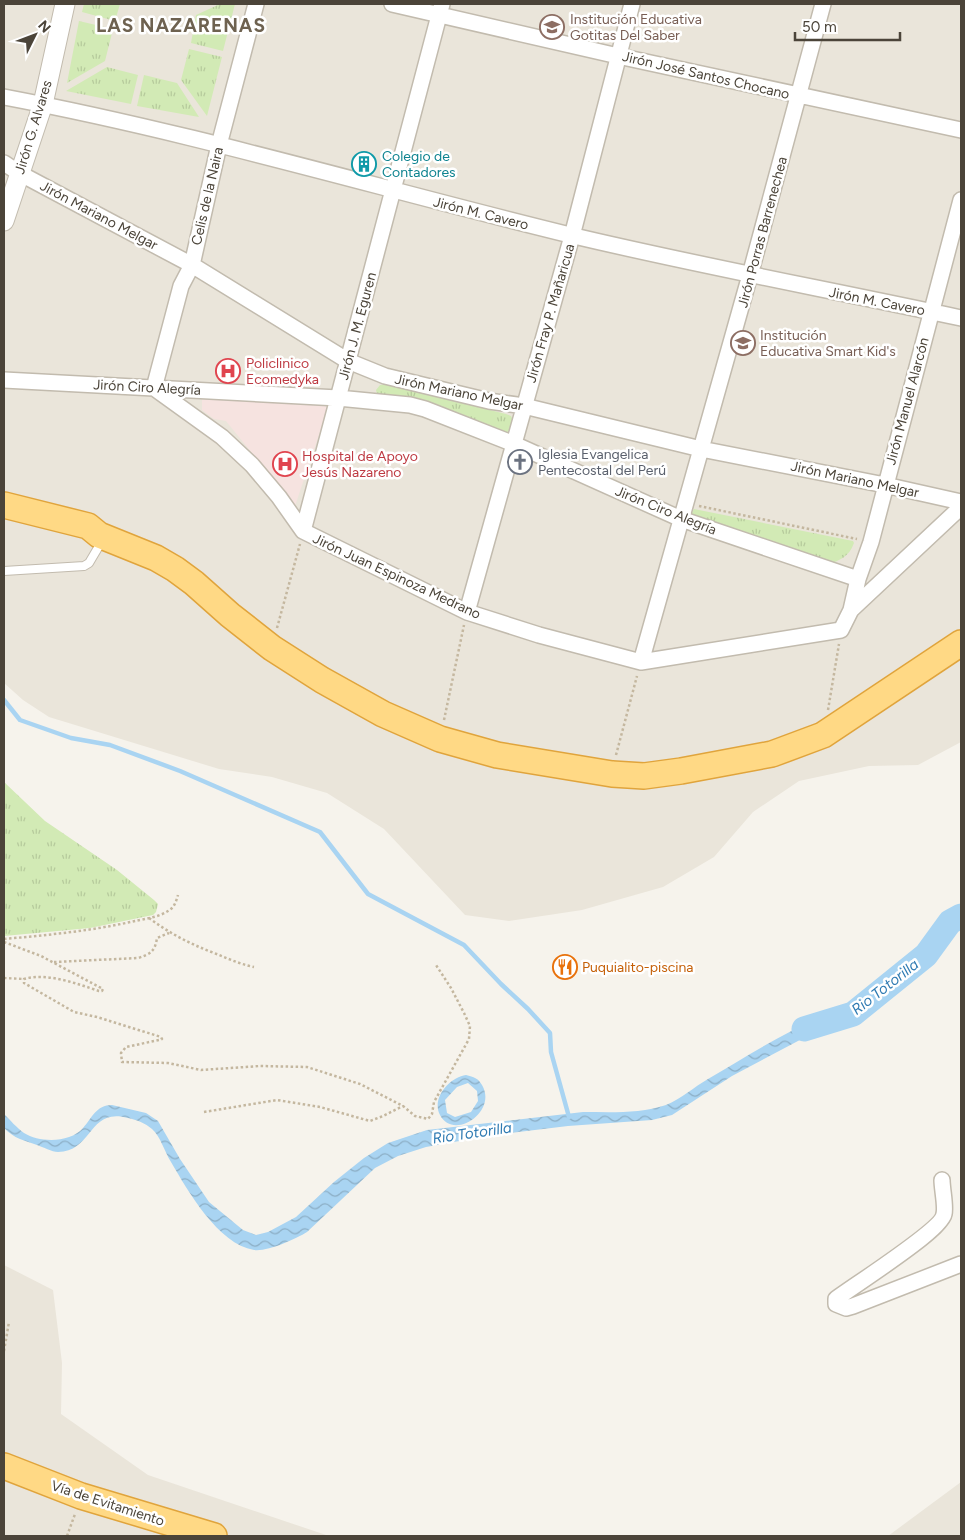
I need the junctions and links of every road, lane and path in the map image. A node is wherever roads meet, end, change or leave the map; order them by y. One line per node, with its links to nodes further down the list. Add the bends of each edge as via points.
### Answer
1 (65, 4): 10 (street, Jirón G. Alvares)
2 (256, 4): 12 (street, Celis de la Naira)
3 (392, 4): 6 (street, Jirón José Santos Chocano)
4 (632, 4): 7 (street, Jirón Fray P. Mañaricua)
5 (823, 4): 8 (street, Jirón Porras Barrenechea)
6 (441, 9): 7 (street, Jirón José Santos Chocano); 14 (street, Jirón J. M. Eguren)
7 (618, 56): 8 (street, Jirón José Santos Chocano); 17 (street, Jirón Fray P. Mañaricua)
8 (799, 96): 11 (street, Jirón José Santos Chocano); 19 (street, Jirón Porras Barrenechea)
9 (4, 97): 10 (street, Jirón M. Cavero)
10 (43, 104): 12 (street, Jirón M. Cavero); 13 (street, Jirón G. Alvares)
11 (961, 130)
12 (219, 145): 14 (street, Jirón M. Cavero); 18 (street, Celis de la Naira)
13 (11, 168): 16 (street, Jirón G. Alvares); 18 (street, Jirón Mariano Melgar)
14 (393, 191): 17 (street, Jirón M. Cavero); 22 (street, Jirón J. M. Eguren)
15 (961, 200): 20 (street, Jirón Manuel Alarcón)
16 (4, 221)
17 (572, 236): 19 (street, Jirón M. Cavero); 26 (street, Jirón Fray P. Mañaricua)
18 (192, 265): 22 (street, Jirón Mariano Melgar); 24 (street, Celis de la Naira, via 182,286)
19 (750, 275): 20 (street, Jirón M. Cavero); 28 (street, Jirón Porras Barrenechea)
20 (931, 312): 21 (street, Jirón M. Cavero); 29 (street, Jirón Manuel Alarcón)
21 (961, 318)
22 (348, 361): 25 (street, Jirón J. M. Eguren); 26 (street, Jirón Mariano Melgar, via 385,376)
23 (4, 380): 24 (street, Jirón Ciro Alegría)
24 (154, 388): 25 (street, Jirón Ciro Alegría); 36 (street, Jirón Juan Espinoza Medrano, via 222,437 252,465)
25 (338, 398): 27 (street, Jirón Ciro Alegría, via 418,407); 36 (street, Jirón J. M. Eguren)
26 (524, 406): 27 (street, Jirón Fray P. Mañaricua); 28 (street, Jirón Mariano Melgar)
27 (514, 444): 35 (street, Jirón Ciro Alegría); 42 (street, Jirón Fray P. Mañaricua)
28 (702, 449): 29 (street, Jirón Mariano Melgar); 31 (street, Jirón Porras Barrenechea)
29 (885, 485): 30 (street, Jirón Mariano Melgar); 38 (street, Jirón Manuel Alarcón)
30 (961, 502)
31 (686, 504): 35 (street, Jirón Porras Barrenechea); 38 (path)
32 (4, 505): 37 (highway, via 88,526)
33 (961, 506): 41 (street)
34 (4, 517): 37 (highway, via 85,537)
35 (681, 519): 40 (street, Jirón Ciro Alegría); 46 (street, Jirón Porras Barrenechea)
36 (303, 531): 42 (street, Jirón Juan Espinoza Medrano); 45 (path)
37 (102, 536): 39 (lane, via 89,563 84,566); 45 (highway, via 175,569)
38 (871, 542): 40 (street, Jirón Manuel Alarcón)
39 (4, 571)
40 (858, 579): 41 (street, Jirón Manuel Alarcón)
41 (851, 610): 43 (street, Jirón Manuel Alarcón)
42 (467, 612): 46 (street, Jirón Juan Espinoza Medrano); 48 (path)
43 (841, 630): 46 (street, Jirón Juan Espinoza Medrano); 47 (path)
44 (961, 643): 47 (highway)
45 (272, 648): 48 (highway, via 383,714)
46 (640, 662): 49 (path)
47 (823, 735): 49 (highway, via 772,754 681,772 644,776)
48 (440, 738): 49 (highway, via 496,755)
49 (612, 774)
50 (178, 895): 51 (path, via 168,912)
51 (149, 918): 52 (path); 53 (path, via 103,928)
52 (169, 932): 54 (path, via 157,938 153,952 138,958); 56 (path, via 193,946)
53 (4, 940): 54 (path)
54 (52, 962): 58 (path, via 102,990 61,979)
55 (436, 965): 59 (path, via 470,1026 469,1040 434,1102 428,1119 415,1116)
56 (254, 967)
57 (4, 978): 58 (path)
58 (24, 979): 59 (path, via 24,983 74,1012 162,1037 122,1049 122,1062 168,1063 201,1070 307,1067 349,1079)
59 (403, 1106): 60 (path, via 370,1121 320,1107 277,1100)
60 (204, 1112)
61 (942, 1180): 62 (street, via 945,1215 941,1221 915,1244 836,1298 836,1304 846,1308 853,1306)
62 (961, 1264)
63 (9, 1322): 64 (path)
64 (4, 1352)
65 (4, 1466): 66 (highway, Vía de Evitamiento)
66 (81, 1496): 67 (path); 68 (highway, Vía de Evitamiento)
67 (68, 1536)
68 (214, 1536)

